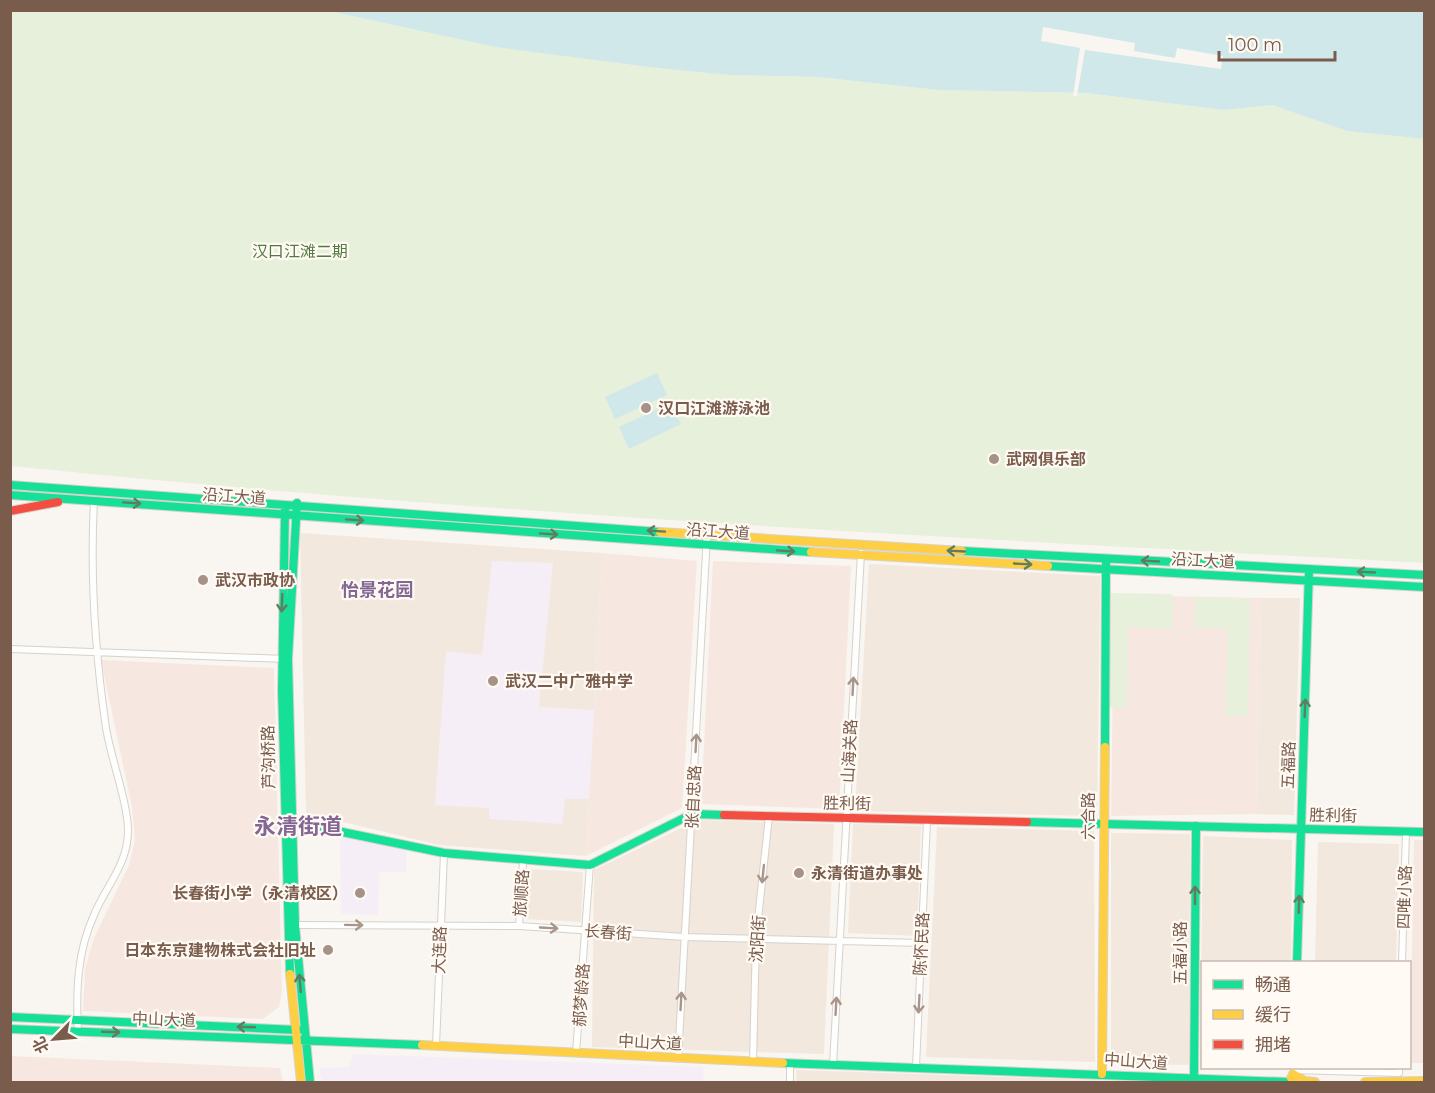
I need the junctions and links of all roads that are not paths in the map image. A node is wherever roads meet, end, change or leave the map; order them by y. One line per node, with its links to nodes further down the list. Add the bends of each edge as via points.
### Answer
1 (10, 485): 5 (main road, 沿江大道)
2 (10, 495): 3 (main road, 沿江大道)
3 (70, 500): 4 (main road, 沿江大道); 7 (main road)
4 (94, 501): 8 (main road, 沿江大道, one-way to 8); 20 (street)
5 (285, 502): 6 (main road, 沿江大道); 8 (main road, 芦沟桥路)
6 (297, 503): 9 (main road, 芦沟桥路); 10 (main road, 沿江大道, one-way to 6)
7 (10, 511)
8 (285, 515): 9 (main road, 沿江大道); 21 (main road, 芦沟桥路, one-way to 21)
9 (297, 515): 11 (main road, 沿江大道, one-way to 11); 21 (main road, 芦沟桥路)
10 (706, 534): 11 (street, 张自忠路); 12 (main road, 沿江大道)
11 (706, 546): 12 (main road, 沿江大道, one-way to 12); 22 (street, 张自忠路, one-way to 11)
12 (861, 550): 13 (main road, 沿江大道, one-way to 12); 14 (main road, 沿江大道, one-way to 14); 24 (street, 山海关路, one-way to 12)
13 (1106, 559): 14 (main road, 六合路); 15 (main road, 沿江大道, one-way to 13)
14 (1106, 569): 17 (main road, 沿江大道); 27 (main road, 六合路)
15 (1309, 569): 16 (main road, 沿江大道, one-way to 15); 17 (main road, 五福路)
16 (1425, 575)
17 (1309, 581): 18 (main road, 沿江大道); 29 (main road, 五福路, one-way to 17)
18 (1425, 587)
19 (10, 649): 20 (street)
20 (96, 652): 21 (street); 46 (street, via 106,731 128,831 123,862 94,915 80,957)
21 (285, 659): 25 (main road, 芦沟桥路)
22 (692, 814): 23 (main road, 胜利街); 34 (main road, 胜利街); 39 (street, 张自忠路)
23 (769, 816): 24 (main road, 胜利街); 40 (street, 沈阳街, one-way to 40)
24 (845, 818): 26 (main road, 胜利街); 41 (street, 山海关路)
25 (288, 820): 32 (main road, 胜利街); 35 (main road, 芦沟桥路); 48 (main road, 芦沟桥路, via 286,911)
26 (927, 820): 27 (main road, 胜利街); 42 (street, 陈怀民路)
27 (1103, 824): 28 (main road, 胜利街); 59 (main road, 六合路)
28 (1196, 826): 29 (main road, 胜利街); 61 (main road, 五福小路, one-way to 28)
29 (1301, 829): 30 (main road, 胜利街); 43 (main road, 五福路, one-way to 29)
30 (1406, 831): 31 (main road, 胜利街); 44 (street, 四唯小路)
31 (1425, 832)
32 (444, 853): 33 (main road, 胜利街); 37 (street, 大连路)
33 (523, 861): 34 (main road, 胜利街); 36 (street, 旅顺路)
34 (590, 865): 38 (street, 郝梦龄路)
35 (295, 925): 37 (street, 长春街, one-way to 37); 50 (main road, 芦沟桥路, one-way to 35)
36 (519, 926): 37 (street, 长春街); 38 (street, 长春街, one-way to 38)
37 (440, 927): 51 (street, 大连路)
38 (586, 930): 39 (street, 长春街); 52 (street, 郝梦龄路)
39 (685, 937): 40 (street, 长春街); 53 (street, 张自忠路, one-way to 39)
40 (756, 938): 41 (street, 长春街); 54 (street, 沈阳街)
41 (839, 939): 42 (street, 长春街); 56 (street, 山海关路, one-way to 41)
42 (921, 943): 57 (street, 陈怀民路, one-way to 57)
43 (1297, 961)
44 (1402, 961)
45 (10, 1017): 46 (main road, 中山大道)
46 (77, 1020): 48 (main road, 中山大道, one-way to 46); 49 (street)
47 (10, 1029): 49 (main road, 中山大道)
48 (294, 1029): 50 (main road, 芦沟桥路)
49 (78, 1031): 50 (main road, 中山大道, one-way to 50)
50 (301, 1037): 51 (main road, 中山大道); 64 (main road, 芦沟桥路); 65 (main road, 芦沟桥路)
51 (436, 1046): 52 (main road, 中山大道)
52 (576, 1053): 53 (main road, 中山大道)
53 (678, 1059): 54 (main road, 中山大道)
54 (753, 1062): 55 (main road, 中山大道)
55 (790, 1063): 56 (main road, 中山大道); 66 (street)
56 (833, 1065): 57 (main road, 中山大道)
57 (916, 1067): 59 (main road, 中山大道)
58 (1399, 1070): 60 (street, 中山大道)
59 (1102, 1074): 62 (main road, 中山大道)
60 (1292, 1077): 61 (main road, 中山大道); 67 (main road)
61 (1194, 1079): 62 (main road, 中山大道)
62 (1169, 1081)
63 (1425, 1081): 68 (main road)
64 (301, 1083)
65 (310, 1083)
66 (790, 1083)
67 (1315, 1083)
68 (1365, 1083)

